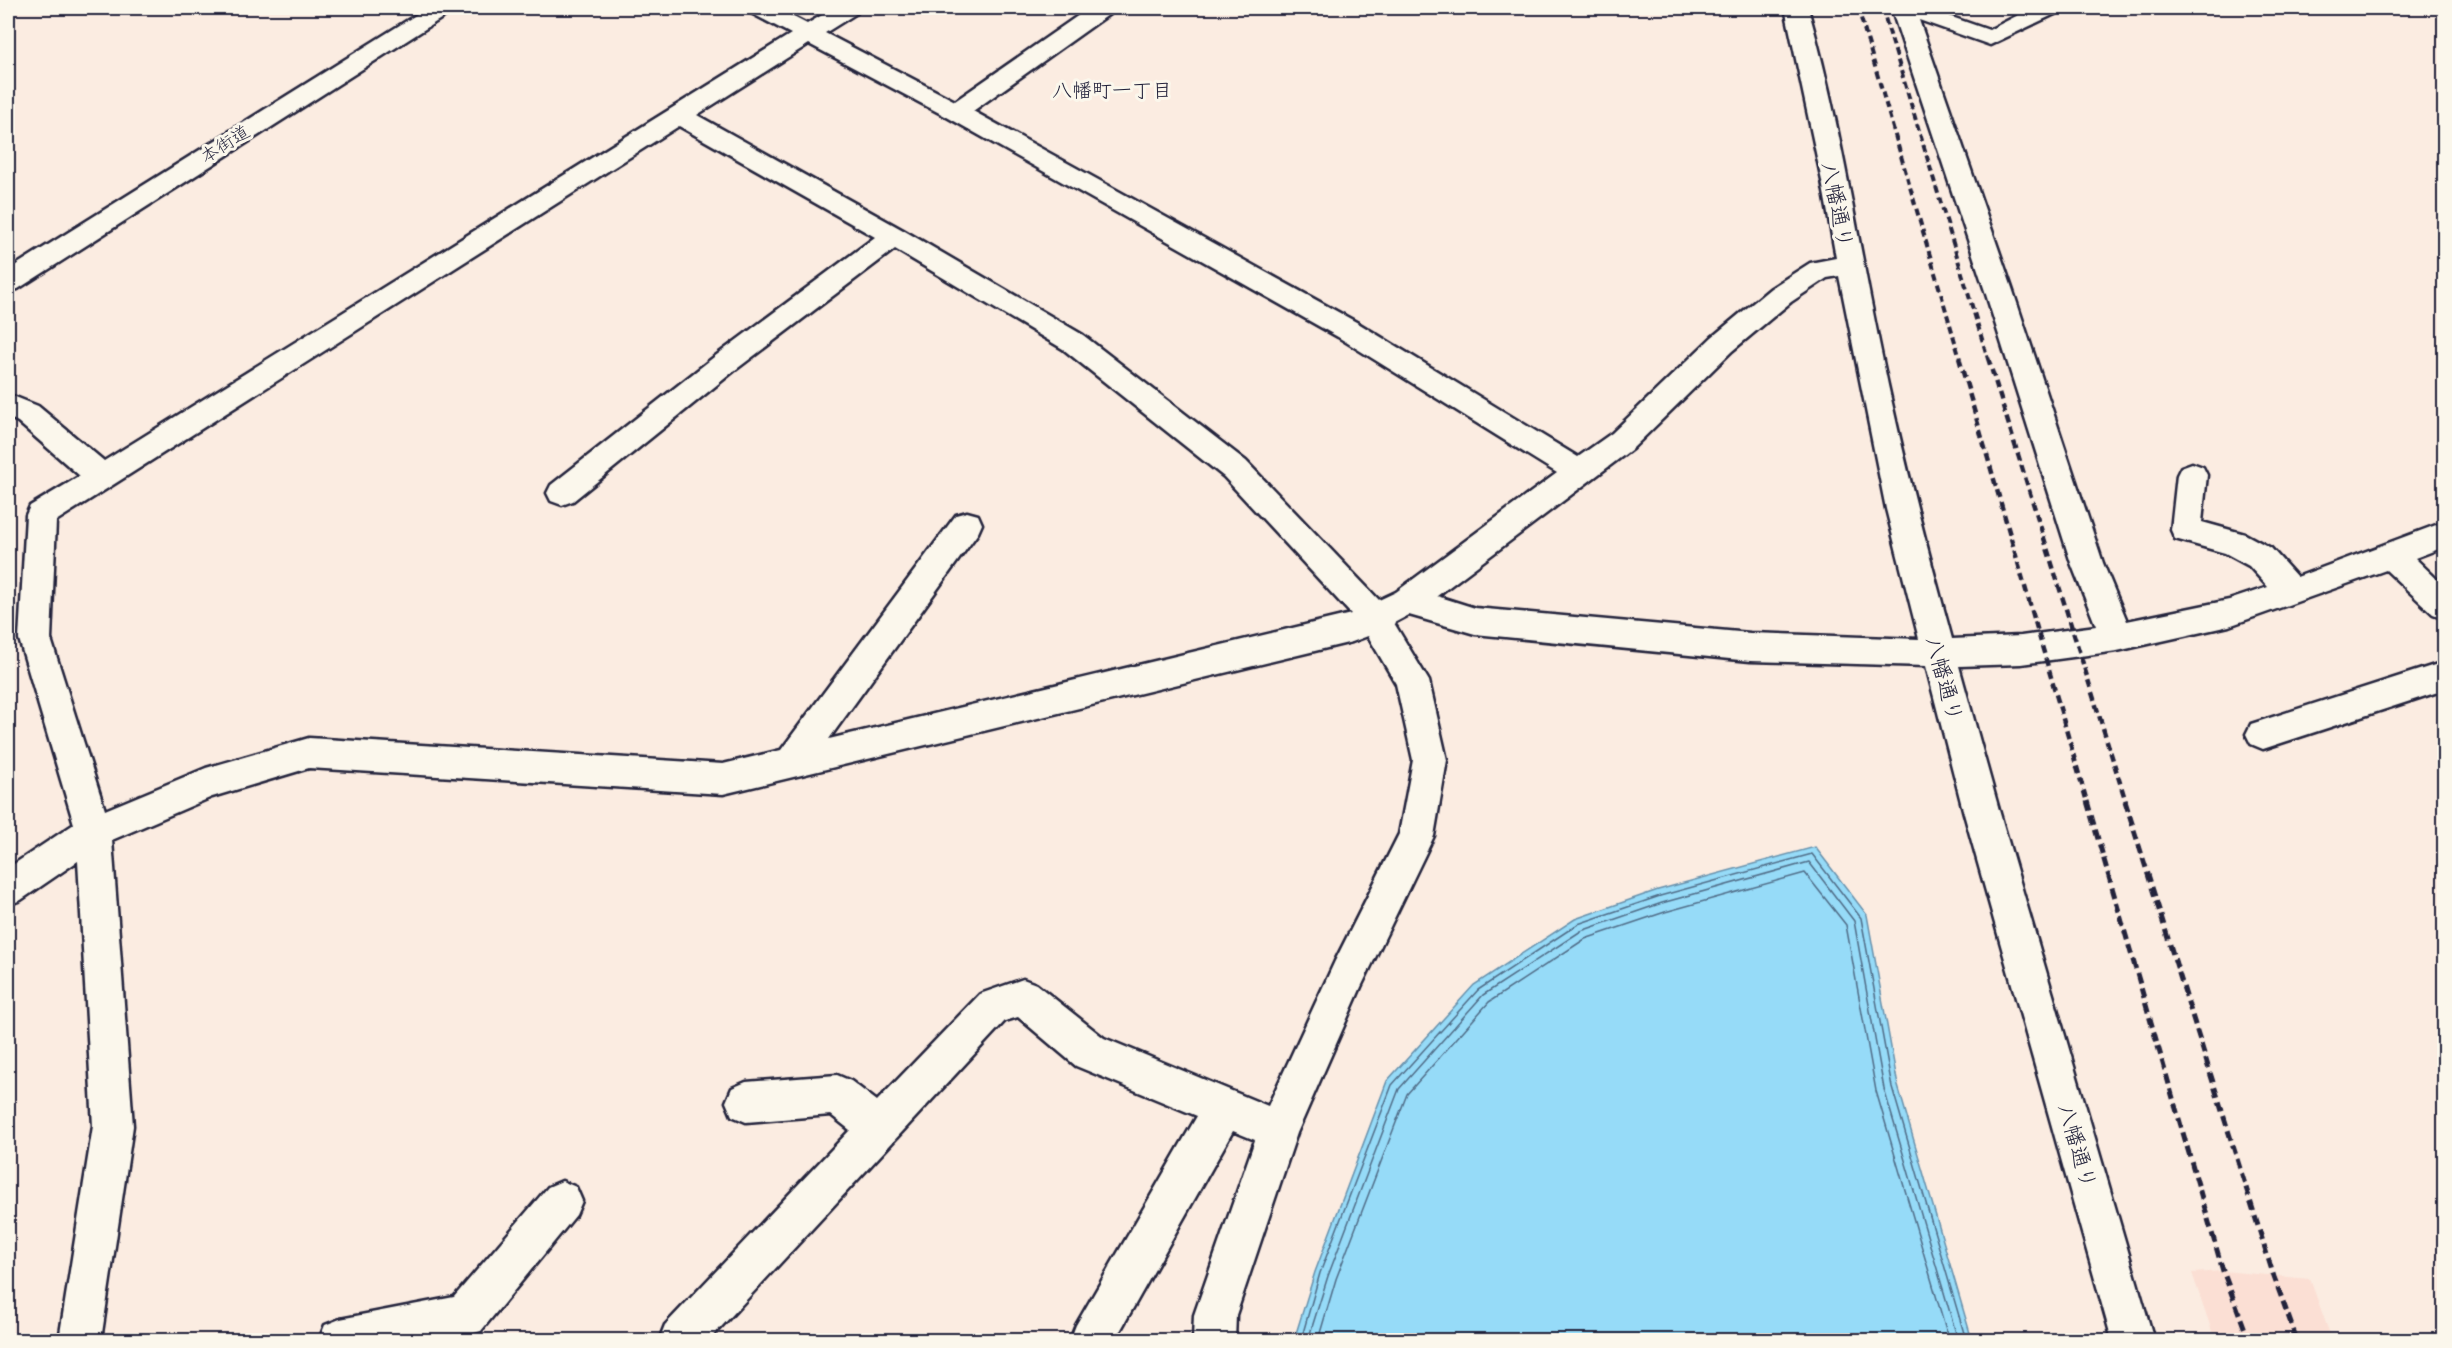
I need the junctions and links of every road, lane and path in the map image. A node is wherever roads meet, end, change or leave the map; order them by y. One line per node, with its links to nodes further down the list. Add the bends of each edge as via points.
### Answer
1 (442, 8): 14 (street, 本街道)
2 (759, 8): 9 (street)
3 (849, 8): 9 (street)
4 (1103, 8): 10 (street)
5 (1797, 8): 13 (street, 八幡通り)
6 (1904, 8): 8 (street); 27 (street, via 2087,563)
7 (2049, 8): 8 (street, via 1990,38)
8 (1942, 14)
9 (807, 34): 10 (street); 11 (street)
10 (956, 112): 16 (street, via 1348,330)
11 (678, 115): 12 (street); 18 (street, via 259,381)
12 (894, 236): 19 (street); 26 (street, via 1073,342 1235,470)
13 (1850, 265): 16 (street, via 1820,270 1781,295 1722,344 1622,441); 28 (street, 八幡通り, via 1901,509)
14 (8, 282)
15 (8, 405): 18 (street, via 28,414)
16 (1580, 473): 24 (street)
17 (2192, 475): 23 (street, via 2186,530 2234,543 2260,557)
18 (101, 476): 32 (street, via 41,514 34,639)
19 (562, 493)
20 (967, 524): 31 (street)
21 (2445, 534): 22 (street)
22 (2391, 555): 23 (street); 25 (street)
23 (2291, 591): 27 (street, via 2229,613)
24 (1407, 601): 26 (street); 28 (street, via 1474,621 1622,636 1750,647)
25 (2445, 605)
26 (1374, 617): 31 (street, via 1352,629); 37 (street, via 1412,681 1430,760 1416,836)
27 (2117, 637): 28 (street, via 2021,650)
28 (1938, 653): 44 (street, 八幡通り)
29 (2445, 676): 30 (street)
30 (2263, 734)
31 (793, 761): 32 (street, via 723,779 309,753 206,783)
32 (94, 831): 33 (street); 39 (street, via 113,1126)
33 (8, 888)
34 (746, 1102): 36 (street, via 837,1095)
35 (1224, 1108): 36 (street, via 1090,1052 1023,997 993,1007); 37 (street); 42 (street)
36 (880, 1128): 41 (street)
37 (1278, 1130): 43 (street, via 1215,1314)
38 (561, 1201): 40 (street, via 466,1316)
39 (80, 1341)
40 (340, 1341)
41 (680, 1341)
42 (1091, 1341)
43 (1214, 1341)
44 (2133, 1341)

